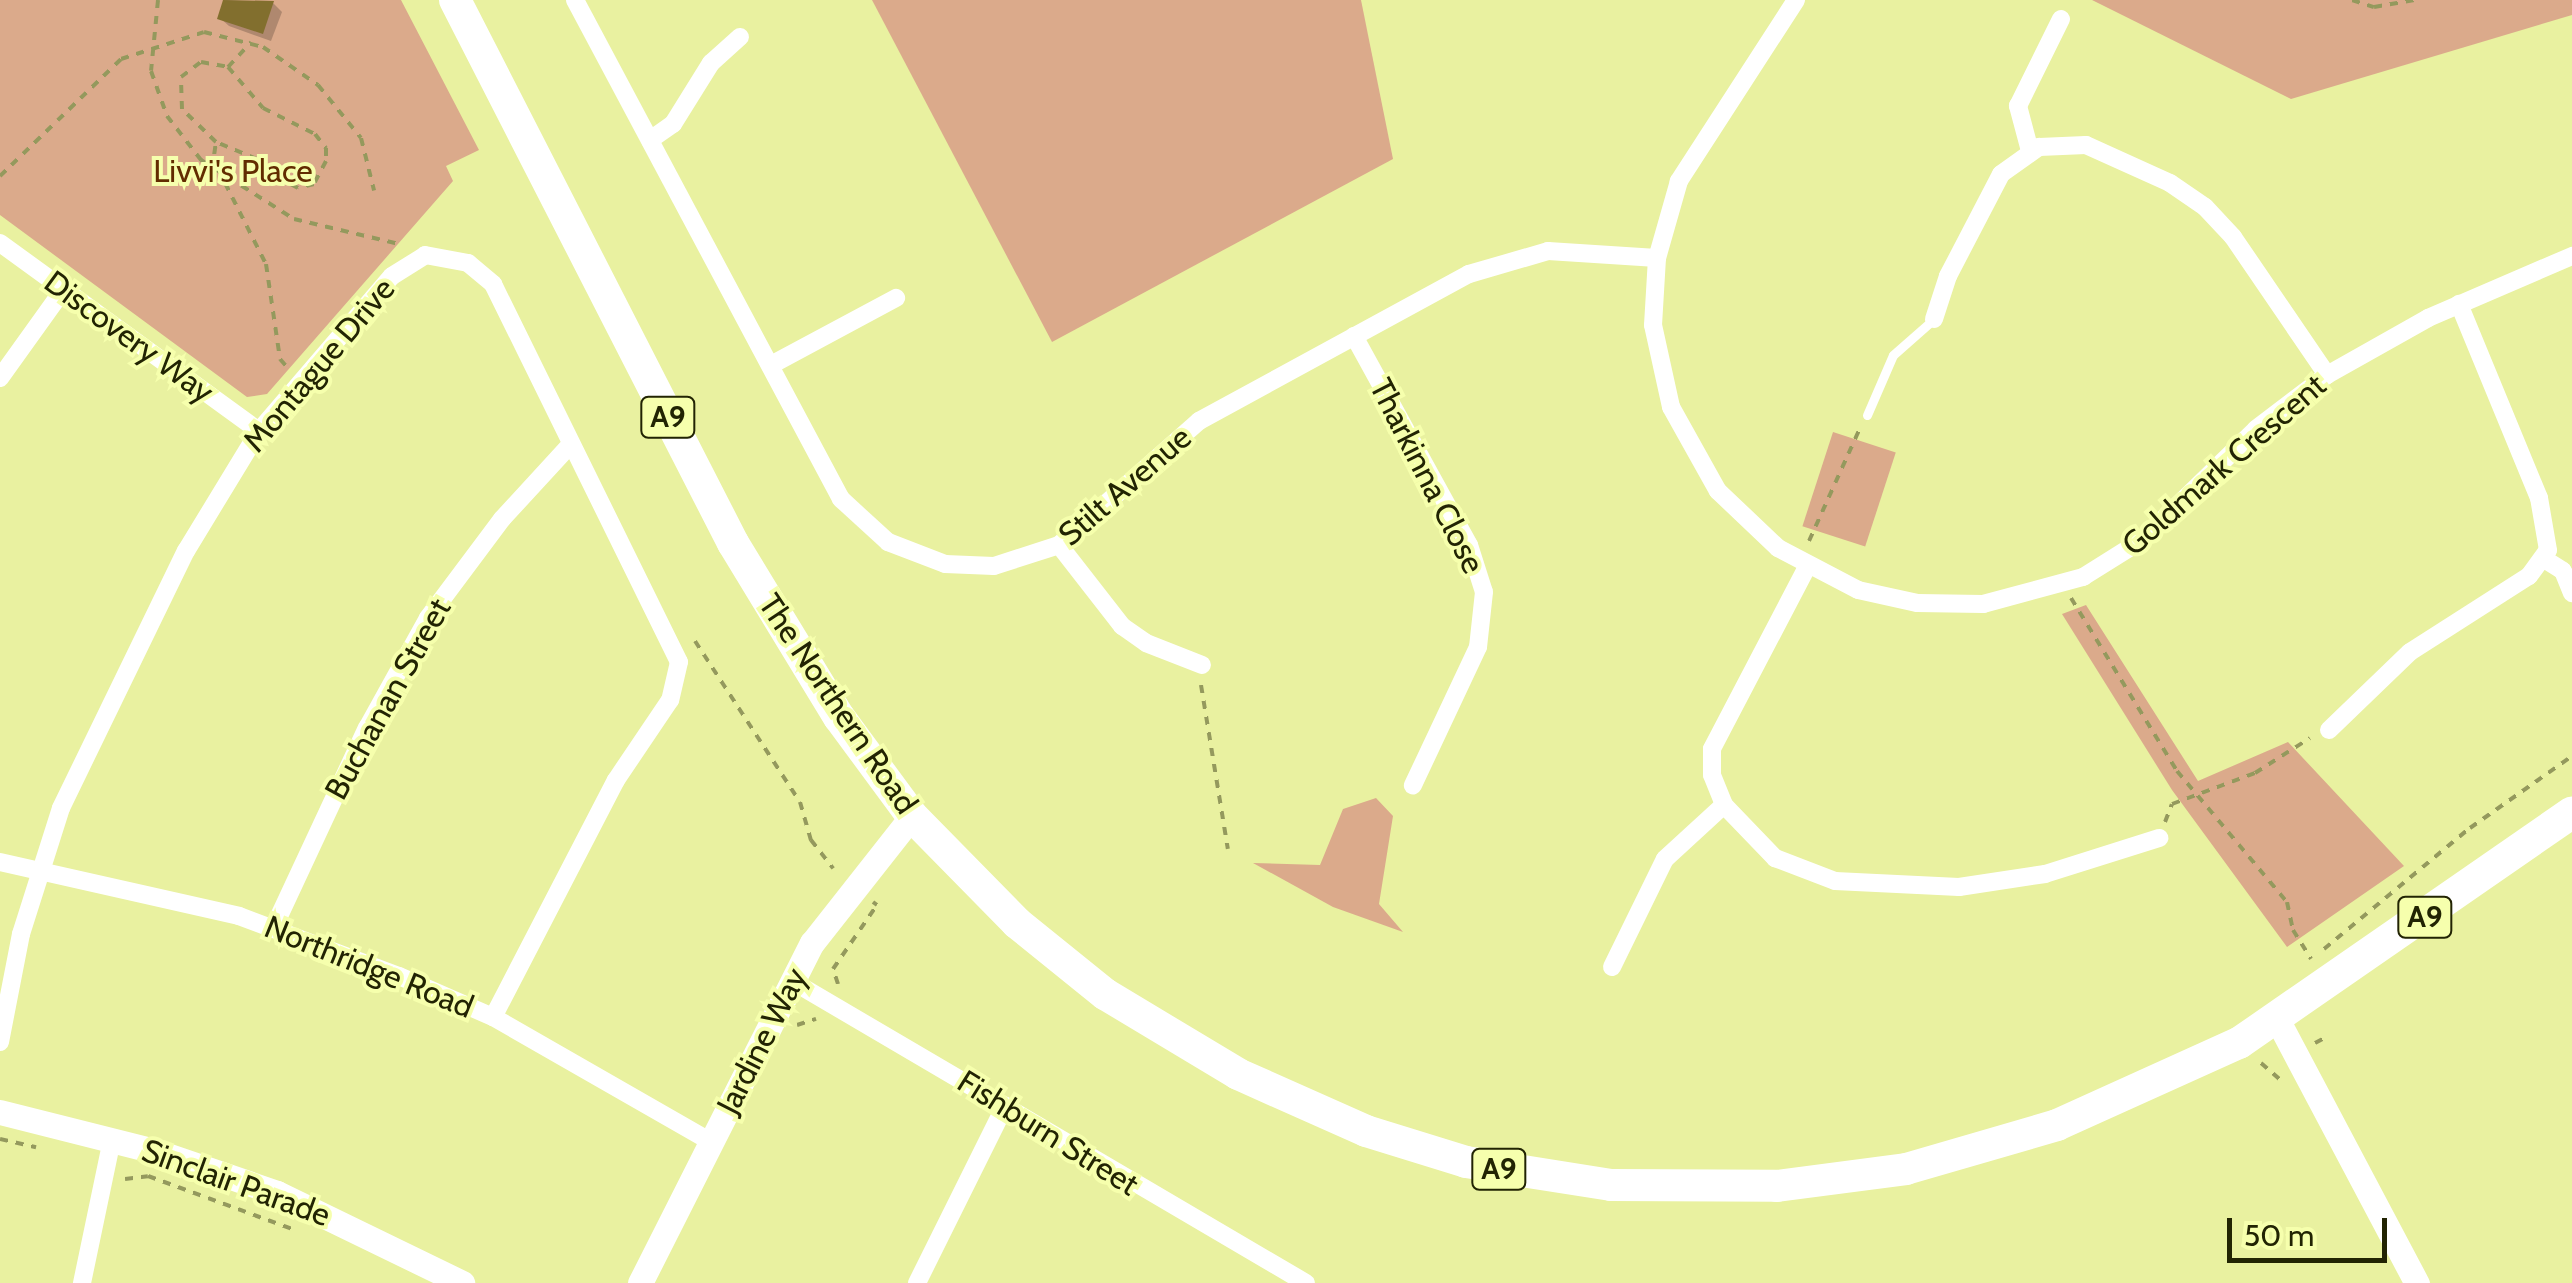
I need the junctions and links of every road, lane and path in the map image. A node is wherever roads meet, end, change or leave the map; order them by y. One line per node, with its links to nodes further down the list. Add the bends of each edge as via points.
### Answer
1 (158, 0): 10 (path)
2 (454, 0): 49 (highway, The Northern Road / A9, via 733,543 839,716)
3 (575, 0): 12 (street, Stilt Avenue)
4 (1796, 0): 22 (street, Goldmark Crescent, via 1693,154)
5 (2352, 0): 6 (path, via 2374,7)
6 (2414, 0)
7 (2061, 19): 14 (street, via 2018,106)
8 (740, 37): 12 (street, via 711,63 673,124)
9 (251, 42): 10 (path, via 204,32); 11 (path); 18 (path, via 293,64 342,110 372,164)
10 (151, 46): 15 (path, via 151,71 167,116); 16 (path, via 121,59)
11 (228, 67): 13 (path, via 201,62 182,76 182,109); 13 (path, via 264,108 314,134 326,148 326,161 314,184 298,188)
12 (650, 140): 28 (street, Stilt Avenue)
13 (216, 142): 15 (path)
14 (2030, 151): 26 (street, via 1991,189); 30 (street, via 2061,143 2097,147 2193,198 2233,238)
15 (212, 170): 17 (path)
16 (0, 176)
17 (222, 179): 20 (path, via 294,219); 29 (path, via 266,264 280,359)
18 (374, 190)
19 (0, 243): 23 (street, Discovery Way)
20 (399, 244)
21 (2572, 256): 25 (street, Goldmark Crescent)
22 (1656, 258): 27 (street, Stilt Avenue, via 1566,250 1520,256 1469,274); 38 (street, Goldmark Crescent, via 1655,342 1688,445 1732,508)
23 (63, 290): 31 (street); 33 (street, Discovery Way)
24 (896, 298): 28 (street)
25 (2459, 304): 30 (street, Goldmark Crescent); 37 (street, via 2539,498 2548,527)
26 (1934, 319): 32 (lane, via 1893,355)
27 (1354, 336): 36 (street, Stilt Avenue, via 1199,421); 45 (street, Tharkinna Close, via 1468,545 1484,592 1478,647)
28 (771, 365): 36 (street, Stilt Avenue, via 842,499 888,542 963,567 1008,564)
29 (287, 366)
30 (2327, 376): 39 (street, Goldmark Crescent, via 2256,429 2142,540)
31 (0, 378)
32 (1867, 415): 35 (path)
33 (259, 431): 34 (street, Montague Drive, via 392,276 410,261 439,254 468,262 492,284); 54 (street, Montague Drive, via 208,511 118,682 75,772)
34 (570, 445): 56 (street, Buchanan Street, via 428,618 358,745); 62 (street, Montague Drive, via 673,641 679,674 585,836)
35 (1810, 541)
36 (1060, 545): 42 (street, via 1122,626 1146,644)
37 (2544, 559): 40 (street, via 2563,571); 43 (street, via 2529,576 2420,644)
38 (1807, 568): 39 (street, Goldmark Crescent, via 1875,595 1935,604 1996,603); 47 (street, via 1715,738 1712,775)
39 (2063, 585): 46 (path, via 2177,771)
40 (2572, 593)
41 (695, 641): 53 (path, via 800,802 811,840)
42 (1202, 665): 51 (path)
43 (2328, 730): 46 (path)
44 (2572, 756): 57 (path, via 2470,828)
45 (1412, 784)
46 (2201, 796): 50 (path, via 2172,804); 57 (path, via 2287,902 2293,930)
47 (1724, 806): 50 (street, via 1786,865 1822,878 1891,887 2028,878); 58 (street, via 1664,859)
48 (2572, 812): 63 (highway, The Northern Road / A9)
49 (912, 816): 60 (street, Jardine Way, via 812,943); 63 (highway, The Northern Road / A9, via 1059,960 1198,1052 1366,1131 1466,1162 1562,1180 1743,1188 1906,1169 2074,1118)
50 (2159, 838)
51 (1228, 849)
52 (0, 862): 54 (street, Northridge Road)
53 (833, 868)
54 (40, 869): 56 (street, Northridge Road); 64 (street, Montague Drive)
55 (866, 896): 61 (path, via 877,905 833,969)
56 (274, 927): 62 (street, Northridge Road)
57 (2311, 959): 59 (path)
58 (1612, 966)
59 (2296, 970)
60 (792, 982): 65 (street, Fishburn Street); 69 (street, Jardine Way)
61 (841, 987)
62 (493, 1017): 69 (street, Northridge Road)
63 (2278, 1022): 78 (street)
64 (0, 1042)
65 (1005, 1106): 76 (street); 77 (street, Fishburn Street)
66 (0, 1112): 68 (street, Sinclair Parade)
67 (0, 1140): 70 (path)
68 (112, 1140): 73 (street); 74 (street, Sinclair Parade, via 277,1193)
69 (711, 1142): 75 (street, Jardine Way)
70 (44, 1149)
71 (117, 1177): 72 (path, via 148,1176)
72 (311, 1236)
73 (82, 1283)
74 (462, 1283)
75 (640, 1283)
76 (917, 1283)
77 (1306, 1283)
78 (2417, 1283)

